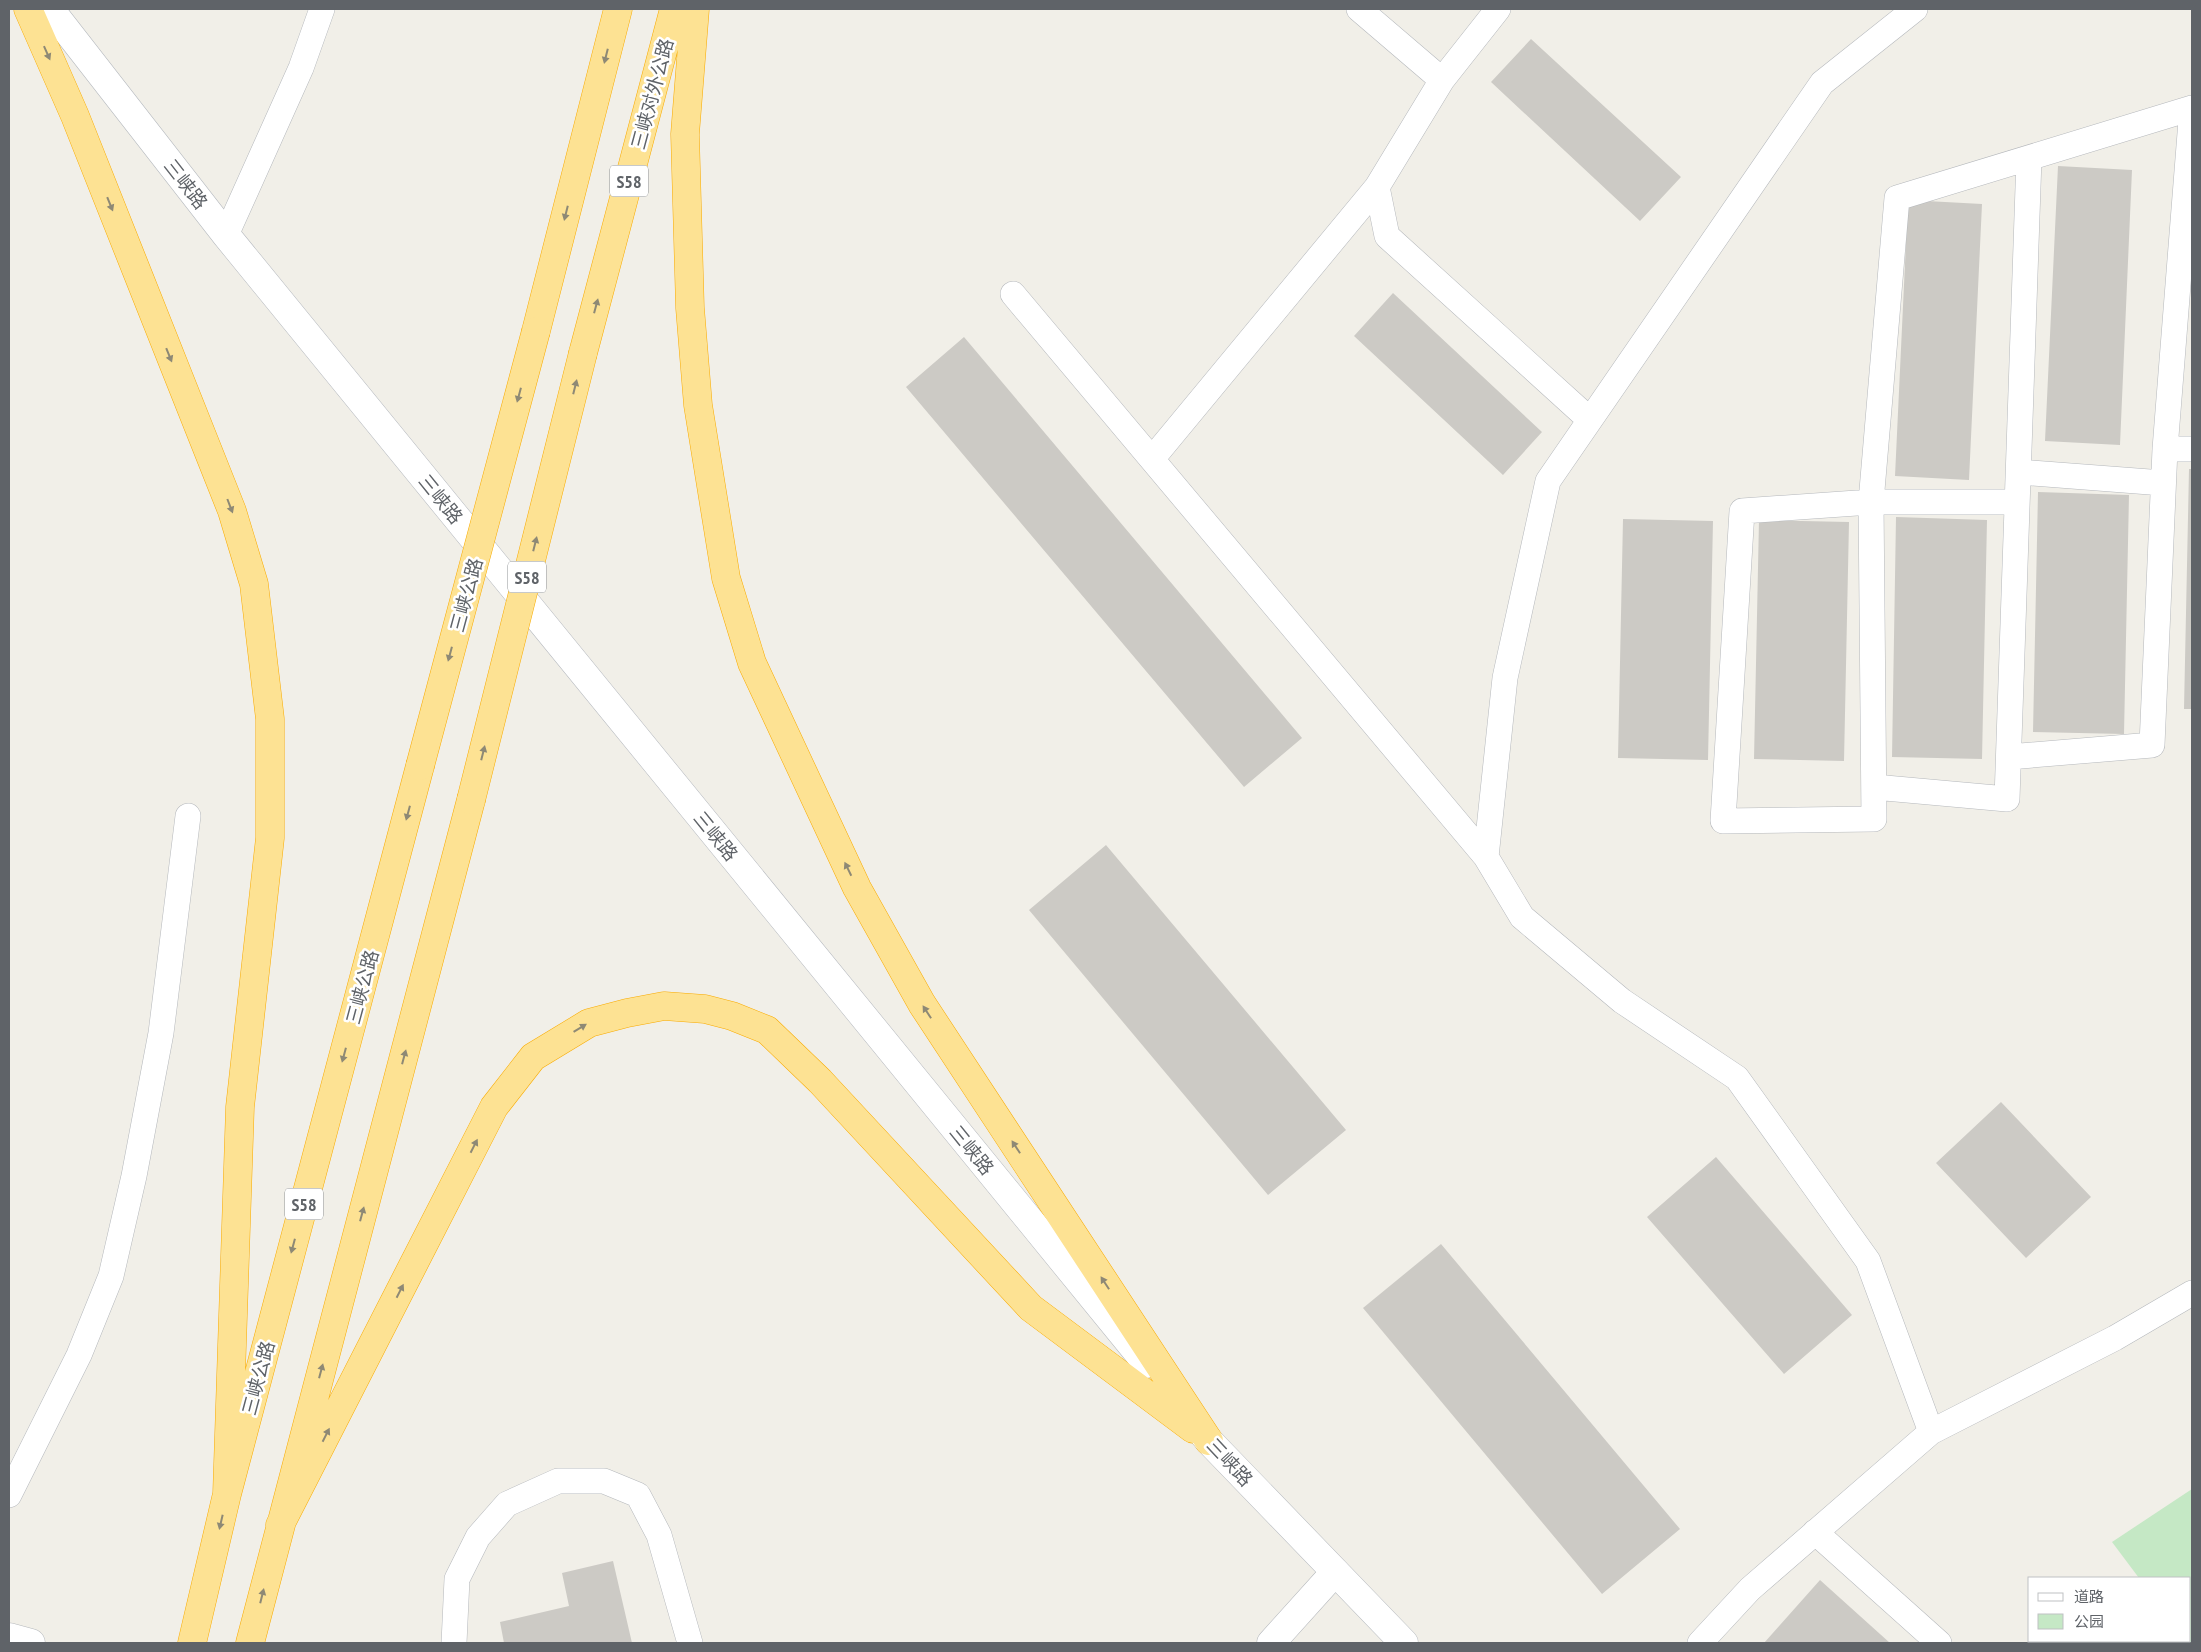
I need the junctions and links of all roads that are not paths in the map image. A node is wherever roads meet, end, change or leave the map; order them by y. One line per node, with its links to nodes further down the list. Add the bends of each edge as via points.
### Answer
1 (28, 9): 31 (highway, one-way to 31, via 75,116 232,511 254,584 270,719 270,838 240,1106)
2 (50, 9): 14 (main road, 三峡路)
3 (322, 9): 14 (lane, via 301,68)
4 (618, 9): 31 (highway, 三峡公路 / S58, one-way to 31, bridge, via 536,331)
5 (674, 9): 33 (highway, 三峡对外公路 / S58, one-way to 5, bridge)
6 (695, 9): 30 (highway, one-way to 6, via 922,1004 857,888 752,663 726,578 698,405 690,308 685,134)
7 (1359, 9): 10 (lane)
8 (1498, 9): 10 (lane)
9 (1915, 9): 16 (lane, via 1822,83)
10 (1442, 80): 13 (lane)
11 (2192, 108): 12 (lane); 17 (lane)
12 (2029, 158): 20 (lane); 22 (lane, via 1897,198)
13 (1377, 187): 16 (lane, via 1387,236); 19 (lane)
14 (226, 236): 30 (main road, 三峡路)
15 (1013, 294): 19 (lane)
16 (1590, 420): 27 (lane, via 1548,481 1505,678)
17 (2165, 449): 18 (lane); 21 (lane)
18 (2192, 449)
19 (1152, 459): 27 (lane)
20 (2019, 472): 21 (lane); 23 (lane)
21 (2164, 483): 24 (lane, via 2152,745)
22 (1871, 502): 23 (lane); 25 (lane); 25 (lane, via 1742,511 1724,821 1874,819)
23 (2017, 502): 24 (lane)
24 (2009, 757): 25 (lane, via 2007,799)
25 (1874, 787)
26 (188, 816): 32 (lane, via 161,1033 111,1276 79,1355)
27 (1486, 857): 29 (lane, via 1522,917 1622,1001 1737,1078 1868,1261)
28 (2192, 1294): 29 (lane, via 2115,1338)
29 (1931, 1432): 34 (lane)
30 (1209, 1441): 33 (highway, one-way to 30, via 494,1106 533,1057 589,1023 664,1006 705,1009 767,1030 820,1081 1031,1308); 35 (main road, 三峡路)
31 (227, 1494): 38 (highway, 三峡公路 / S58, one-way to 38)
32 (9, 1495)
33 (280, 1525): 39 (highway, S58, one-way to 33)
34 (1815, 1532): 44 (lane, via 1750,1589); 45 (lane)
35 (1335, 1572): 42 (main road); 43 (main road, 三峡路)
36 (9, 1637): 37 (main road)
37 (31, 1643)
38 (192, 1643)
39 (250, 1643)
40 (454, 1643): 41 (lane, via 457,1579 478,1537 507,1504 558,1481 604,1481 638,1495 659,1535)
41 (690, 1643)
42 (1271, 1643)
43 (1404, 1643)
44 (1700, 1643)
45 (1939, 1643)

